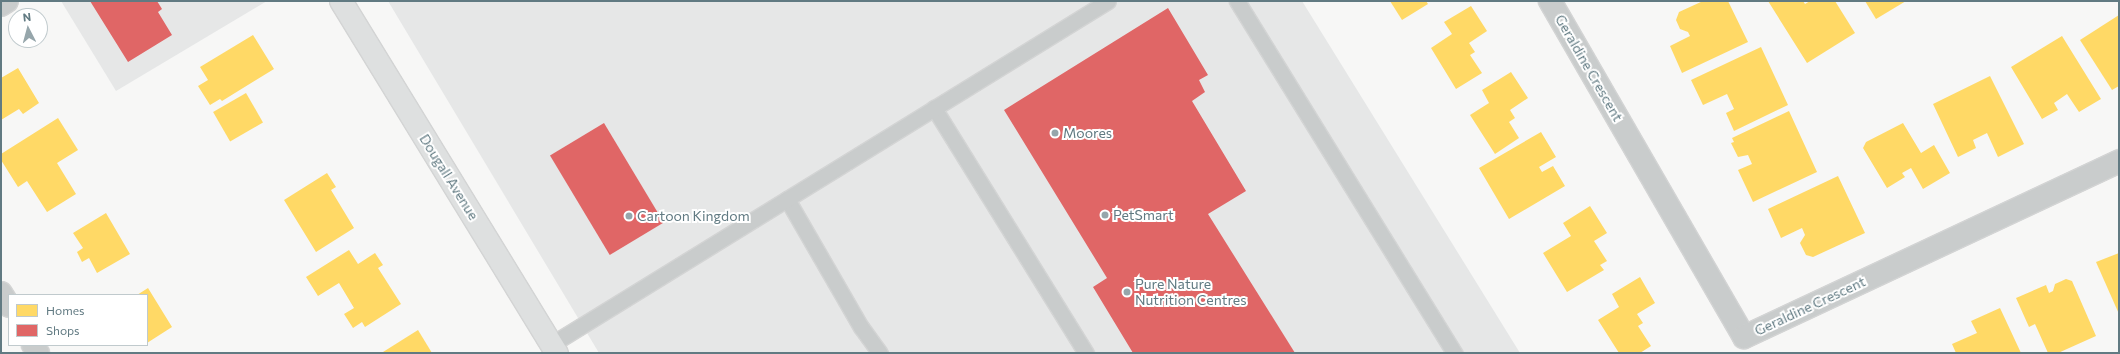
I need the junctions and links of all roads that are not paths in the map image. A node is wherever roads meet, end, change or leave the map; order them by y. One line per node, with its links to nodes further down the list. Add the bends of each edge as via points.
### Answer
1 (8, 1): 6 (street)
2 (341, 1): 12 (main road, Dougall Avenue)
3 (1108, 1): 7 (lane)
4 (1237, 1): 15 (lane)
5 (1552, 1): 8 (street, Geraldine Crescent, via 1744,338)
6 (1, 5)
7 (934, 108): 9 (lane); 14 (lane)
8 (2119, 161)
9 (787, 199): 12 (lane); 13 (lane, via 861,327)
10 (1, 293): 11 (street)
11 (8, 304)
12 (554, 349)
13 (880, 353)
14 (1086, 353)
15 (1454, 353)

